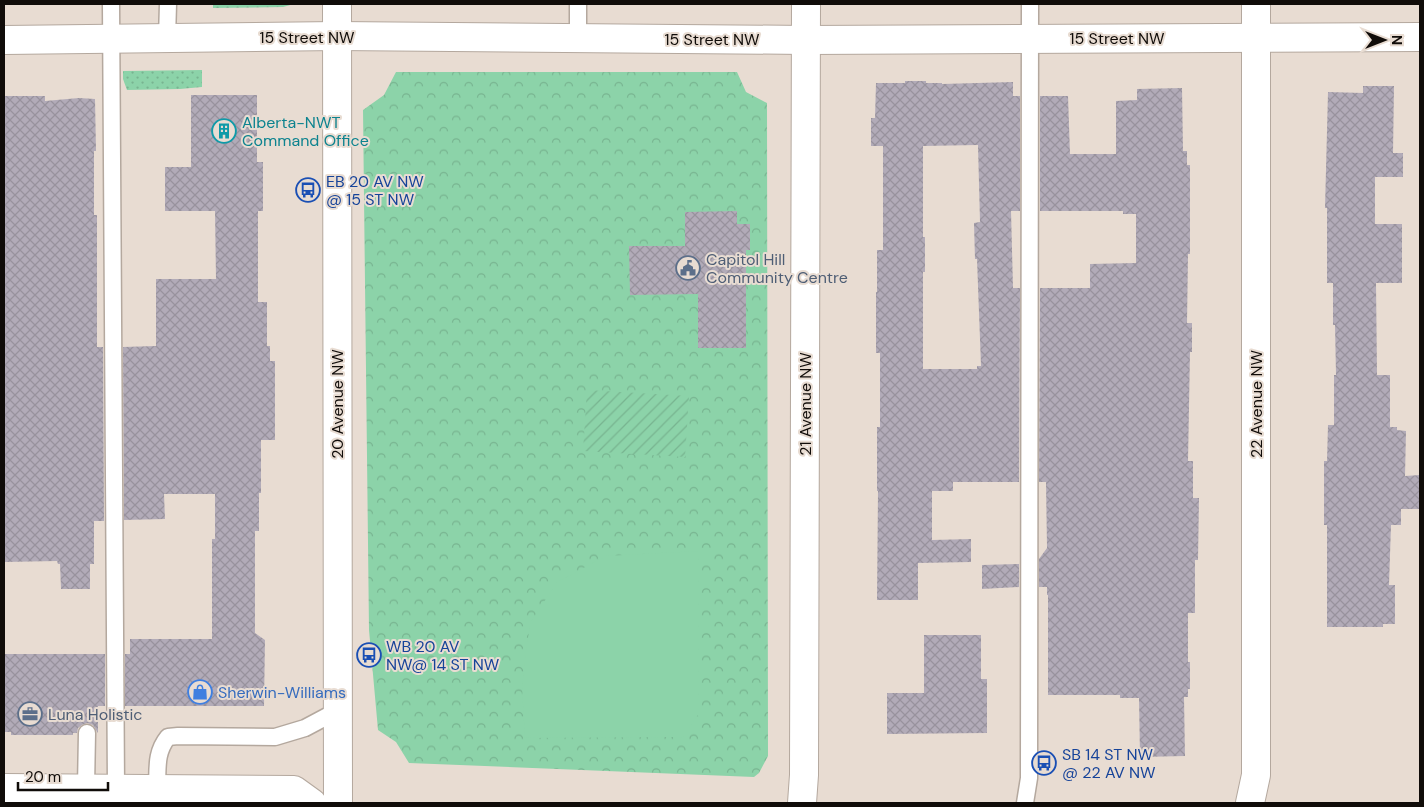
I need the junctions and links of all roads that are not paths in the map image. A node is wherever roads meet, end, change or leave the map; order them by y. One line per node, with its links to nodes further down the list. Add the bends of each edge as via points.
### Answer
1 (111, 4): 14 (lane)
2 (168, 4): 11 (lane)
3 (338, 4): 8 (street, 20 Avenue NW)
4 (578, 4): 12 (lane)
5 (806, 4): 16 (street, 21 Avenue NW)
6 (1030, 4): 13 (lane)
7 (1256, 4): 9 (street, 22 Avenue NW)
8 (338, 36): 11 (street, 15 Street NW); 12 (street, 15 Street NW); 17 (street, 20 Avenue NW)
9 (1256, 37): 10 (street, 15 Street NW); 13 (street, 15 Street NW); 27 (street, 22 Avenue NW, via 1256,775)
10 (1420, 37)
11 (167, 38): 14 (street, 15 Street NW)
12 (578, 38): 16 (street, 15 Street NW)
13 (1030, 38): 16 (street, 15 Street NW); 26 (lane, via 1029,778)
14 (111, 39): 15 (street, 15 Street NW); 21 (lane)
15 (4, 40)
16 (806, 40): 25 (street, 21 Avenue NW)
17 (337, 711): 22 (lane, via 305,728 274,737 168,737 159,753); 24 (street, 20 Avenue NW)
18 (87, 733): 20 (lane)
19 (4, 788): 20 (street)
20 (86, 788): 21 (street)
21 (116, 788): 22 (street)
22 (157, 788): 23 (street, via 294,790)
23 (312, 803)
24 (338, 803)
25 (802, 803)
26 (1025, 803)
27 (1250, 803)

